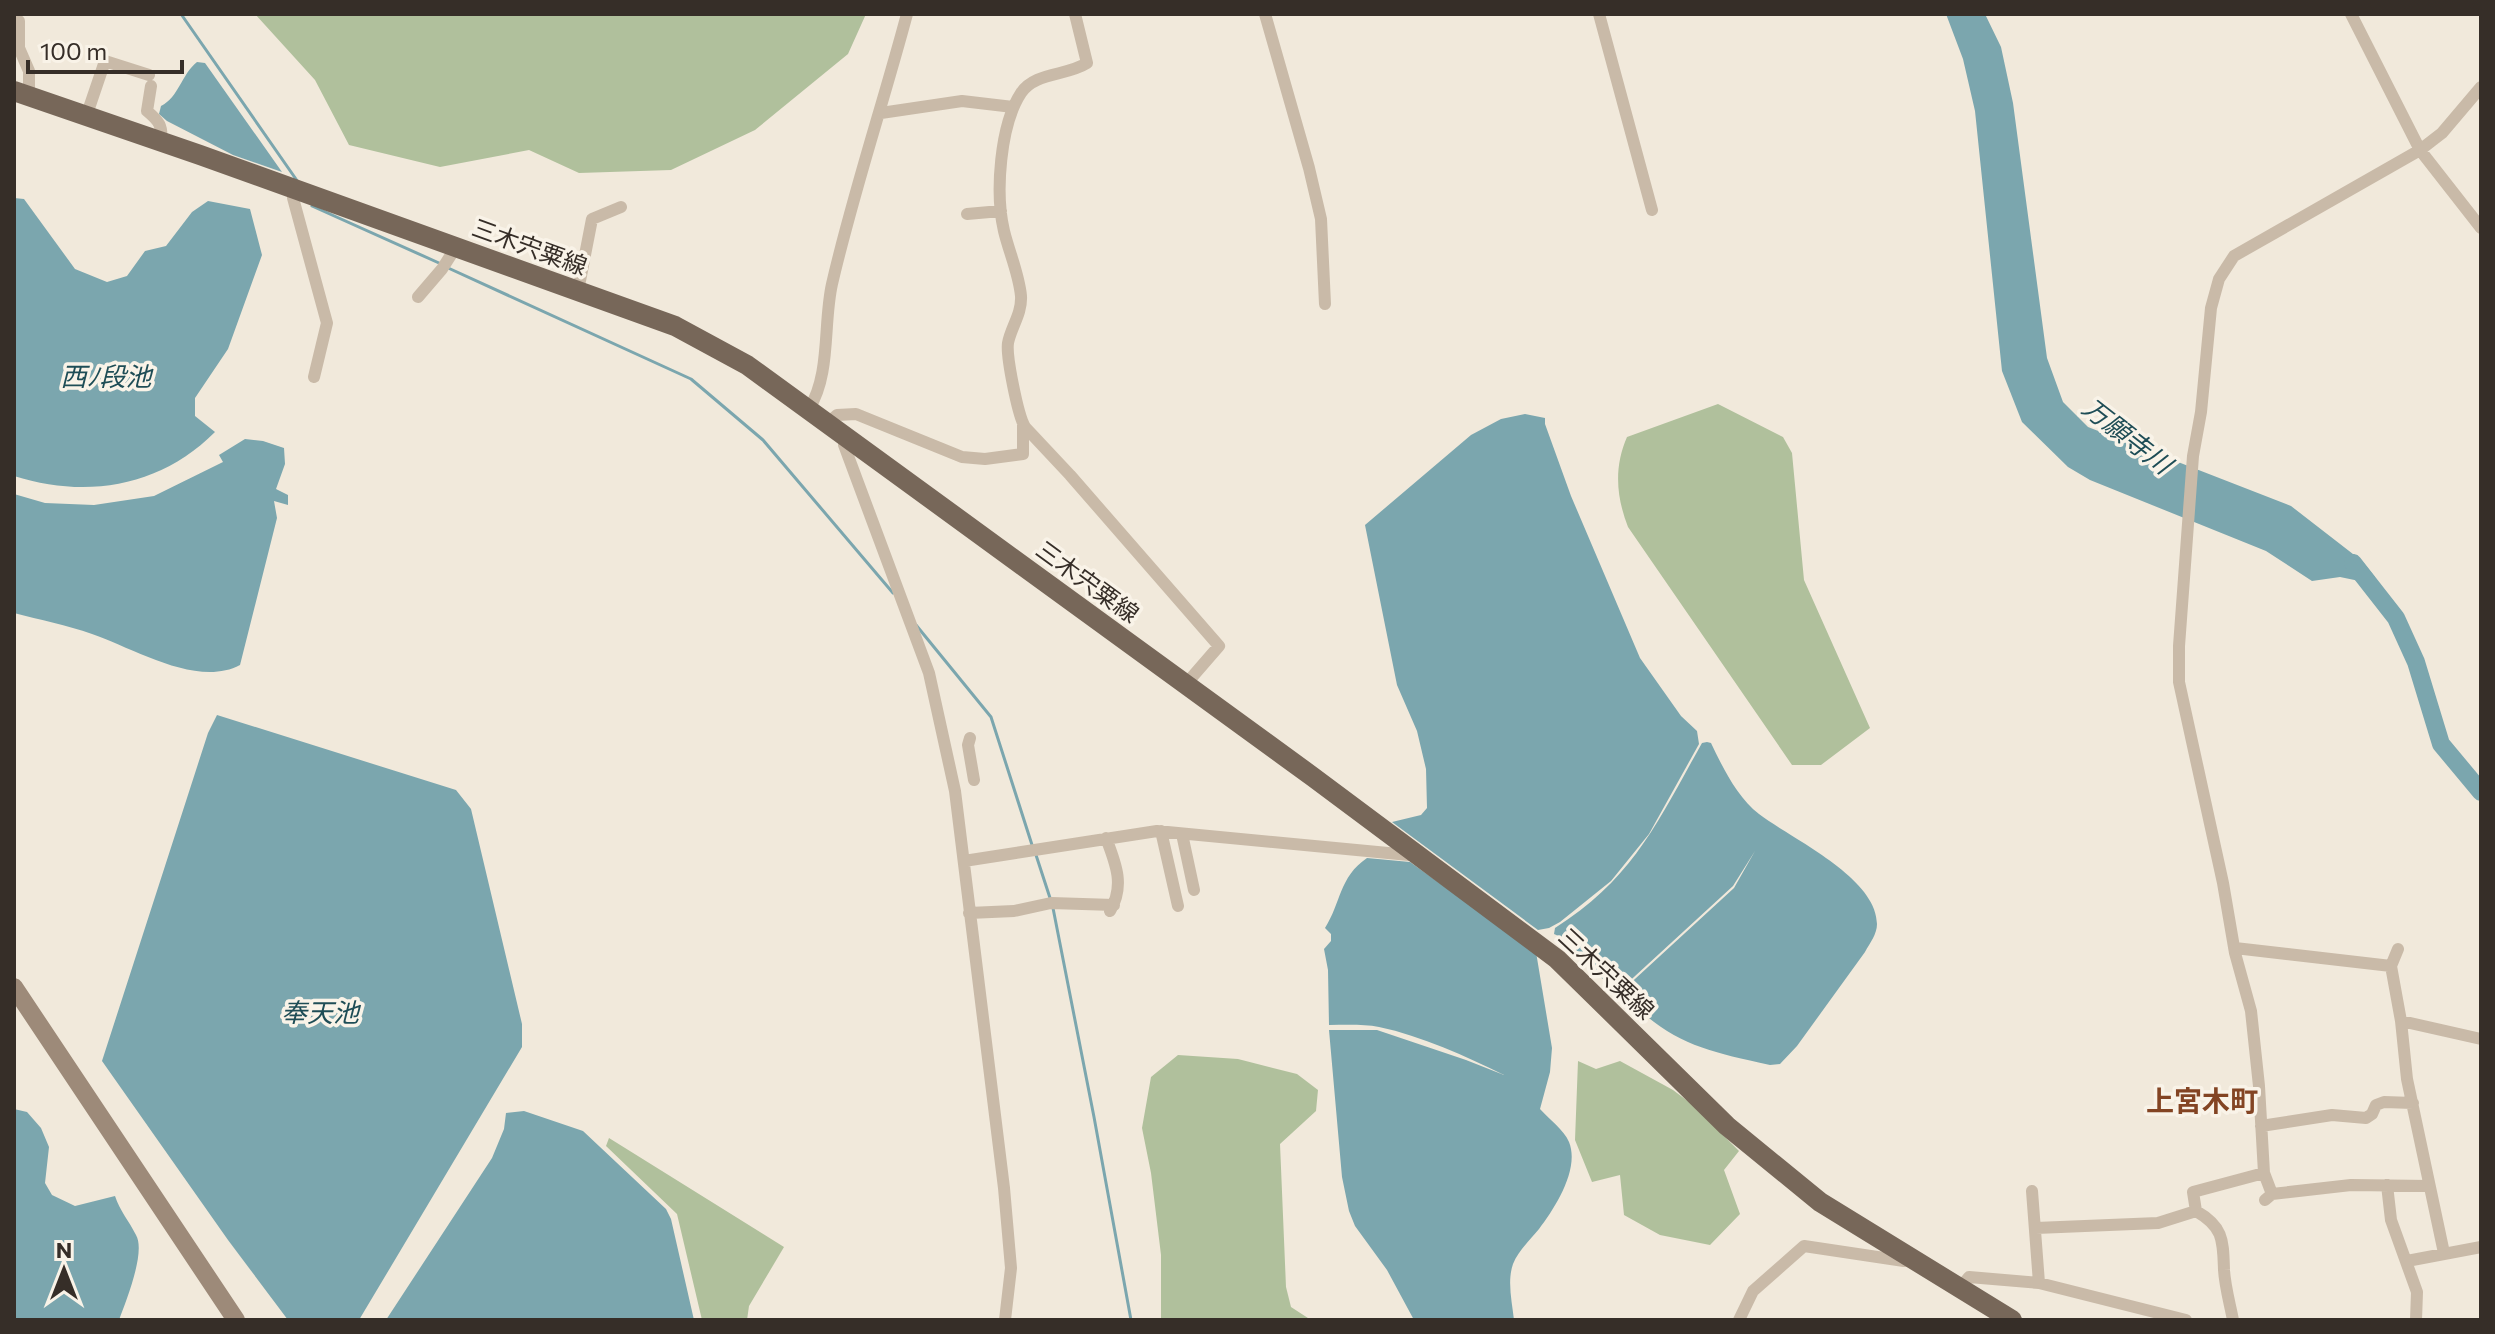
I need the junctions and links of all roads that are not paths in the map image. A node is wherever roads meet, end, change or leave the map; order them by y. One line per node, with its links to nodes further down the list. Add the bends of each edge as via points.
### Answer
1 (907, 14): 10 (street)
2 (1075, 14): 9 (street, via 1087,63 1032,82)
3 (1265, 14): 23 (street, via 1321,219)
4 (1599, 14): 16 (street)
5 (2351, 14): 13 (street)
6 (19, 21): 8 (street, via 19,48 29,71)
7 (2481, 87): 13 (street)
8 (21, 94): 11 (main road, 三木宍粟線)
9 (1013, 107): 10 (street, via 962,101); 17 (street, via 1003,154)
10 (881, 113): 25 (street, via 845,227 819,394)
11 (86, 117): 12 (main road, 三木宍粟線); 12 (street, via 105,61 150,80 147,111 159,121)
12 (161, 142): 14 (main road, 三木宍粟線)
13 (2420, 150): 19 (street); 40 (street, via 2234,256 2219,279 2211,308 2193,465 2179,682)
14 (295, 190): 20 (main road, 三木宍粟線); 24 (street, via 327,323)
15 (621, 207): 21 (street, via 592,219)
16 (1652, 210)
17 (1001, 211): 18 (street); 27 (street, via 1021,300 1008,345)
18 (967, 214)
19 (2481, 228)
20 (456, 247): 21 (main road, 三木宍粟線); 22 (street)
21 (578, 291): 25 (main road, 三木宍粟線, via 715,346)
22 (418, 297)
23 (1325, 304)
24 (314, 377)
25 (809, 409): 26 (main road, 三木宍粟線)
26 (828, 423): 27 (street, via 837,415 856,414 962,457 985,459 1023,454); 28 (main road, 三木宍粟線)
27 (1023, 425): 29 (street, via 1219,646)
28 (848, 438): 29 (main road, 三木宍粟線); 30 (street, via 844,445 929,673)
29 (1186, 684): 35 (main road, 三木宍粟線)
30 (945, 747): 31 (street); 31 (street, via 969,741 978,780)
31 (953, 780): 36 (street)
32 (1161, 831): 33 (street); 34 (street); 38 (street)
33 (1182, 834): 35 (street); 37 (street)
34 (1106, 838): 36 (street); 39 (street, via 1120,895 1112,908 1051,903)
35 (1417, 853): 56 (main road, 三木宍粟線, via 1557,959 1774,1167)
36 (964, 861): 39 (street)
37 (1194, 890)
38 (1178, 906)
39 (969, 913): 61 (street, via 1010,1252)
40 (2235, 948): 42 (street); 47 (street, via 2251,1011)
41 (2398, 949): 42 (street)
42 (2391, 966): 44 (street)
43 (14, 987): 60 (street)
44 (2401, 1021): 45 (street); 46 (street)
45 (2481, 1039)
46 (2413, 1103): 47 (street, via 2384,1102 2366,1118 2332,1115); 50 (street)
47 (2261, 1126): 48 (street)
48 (2264, 1173): 49 (street, via 2269,1197); 52 (street, via 2193,1192)
49 (2387, 1185): 50 (street); 57 (street, via 2391,1220)
50 (2429, 1186): 55 (street)
51 (2032, 1191): 53 (street)
52 (2196, 1211): 53 (street, via 2158,1223); 65 (street, via 2217,1228 2223,1242)
53 (2036, 1228): 58 (street)
54 (2481, 1247): 55 (street)
55 (2444, 1253): 57 (street)
56 (1910, 1259): 59 (main road, 三木宍粟線); 62 (street, via 1804,1246 1753,1291)
57 (2407, 1261): 66 (street, via 2417,1292)
58 (2039, 1283): 59 (street, via 1969,1277); 64 (street)
59 (1960, 1288): 63 (main road, 三木宍粟線)
60 (236, 1320)
61 (1005, 1320)
62 (1739, 1320)
63 (2012, 1320)
64 (2186, 1320)
65 (2233, 1320)
66 (2416, 1320)

